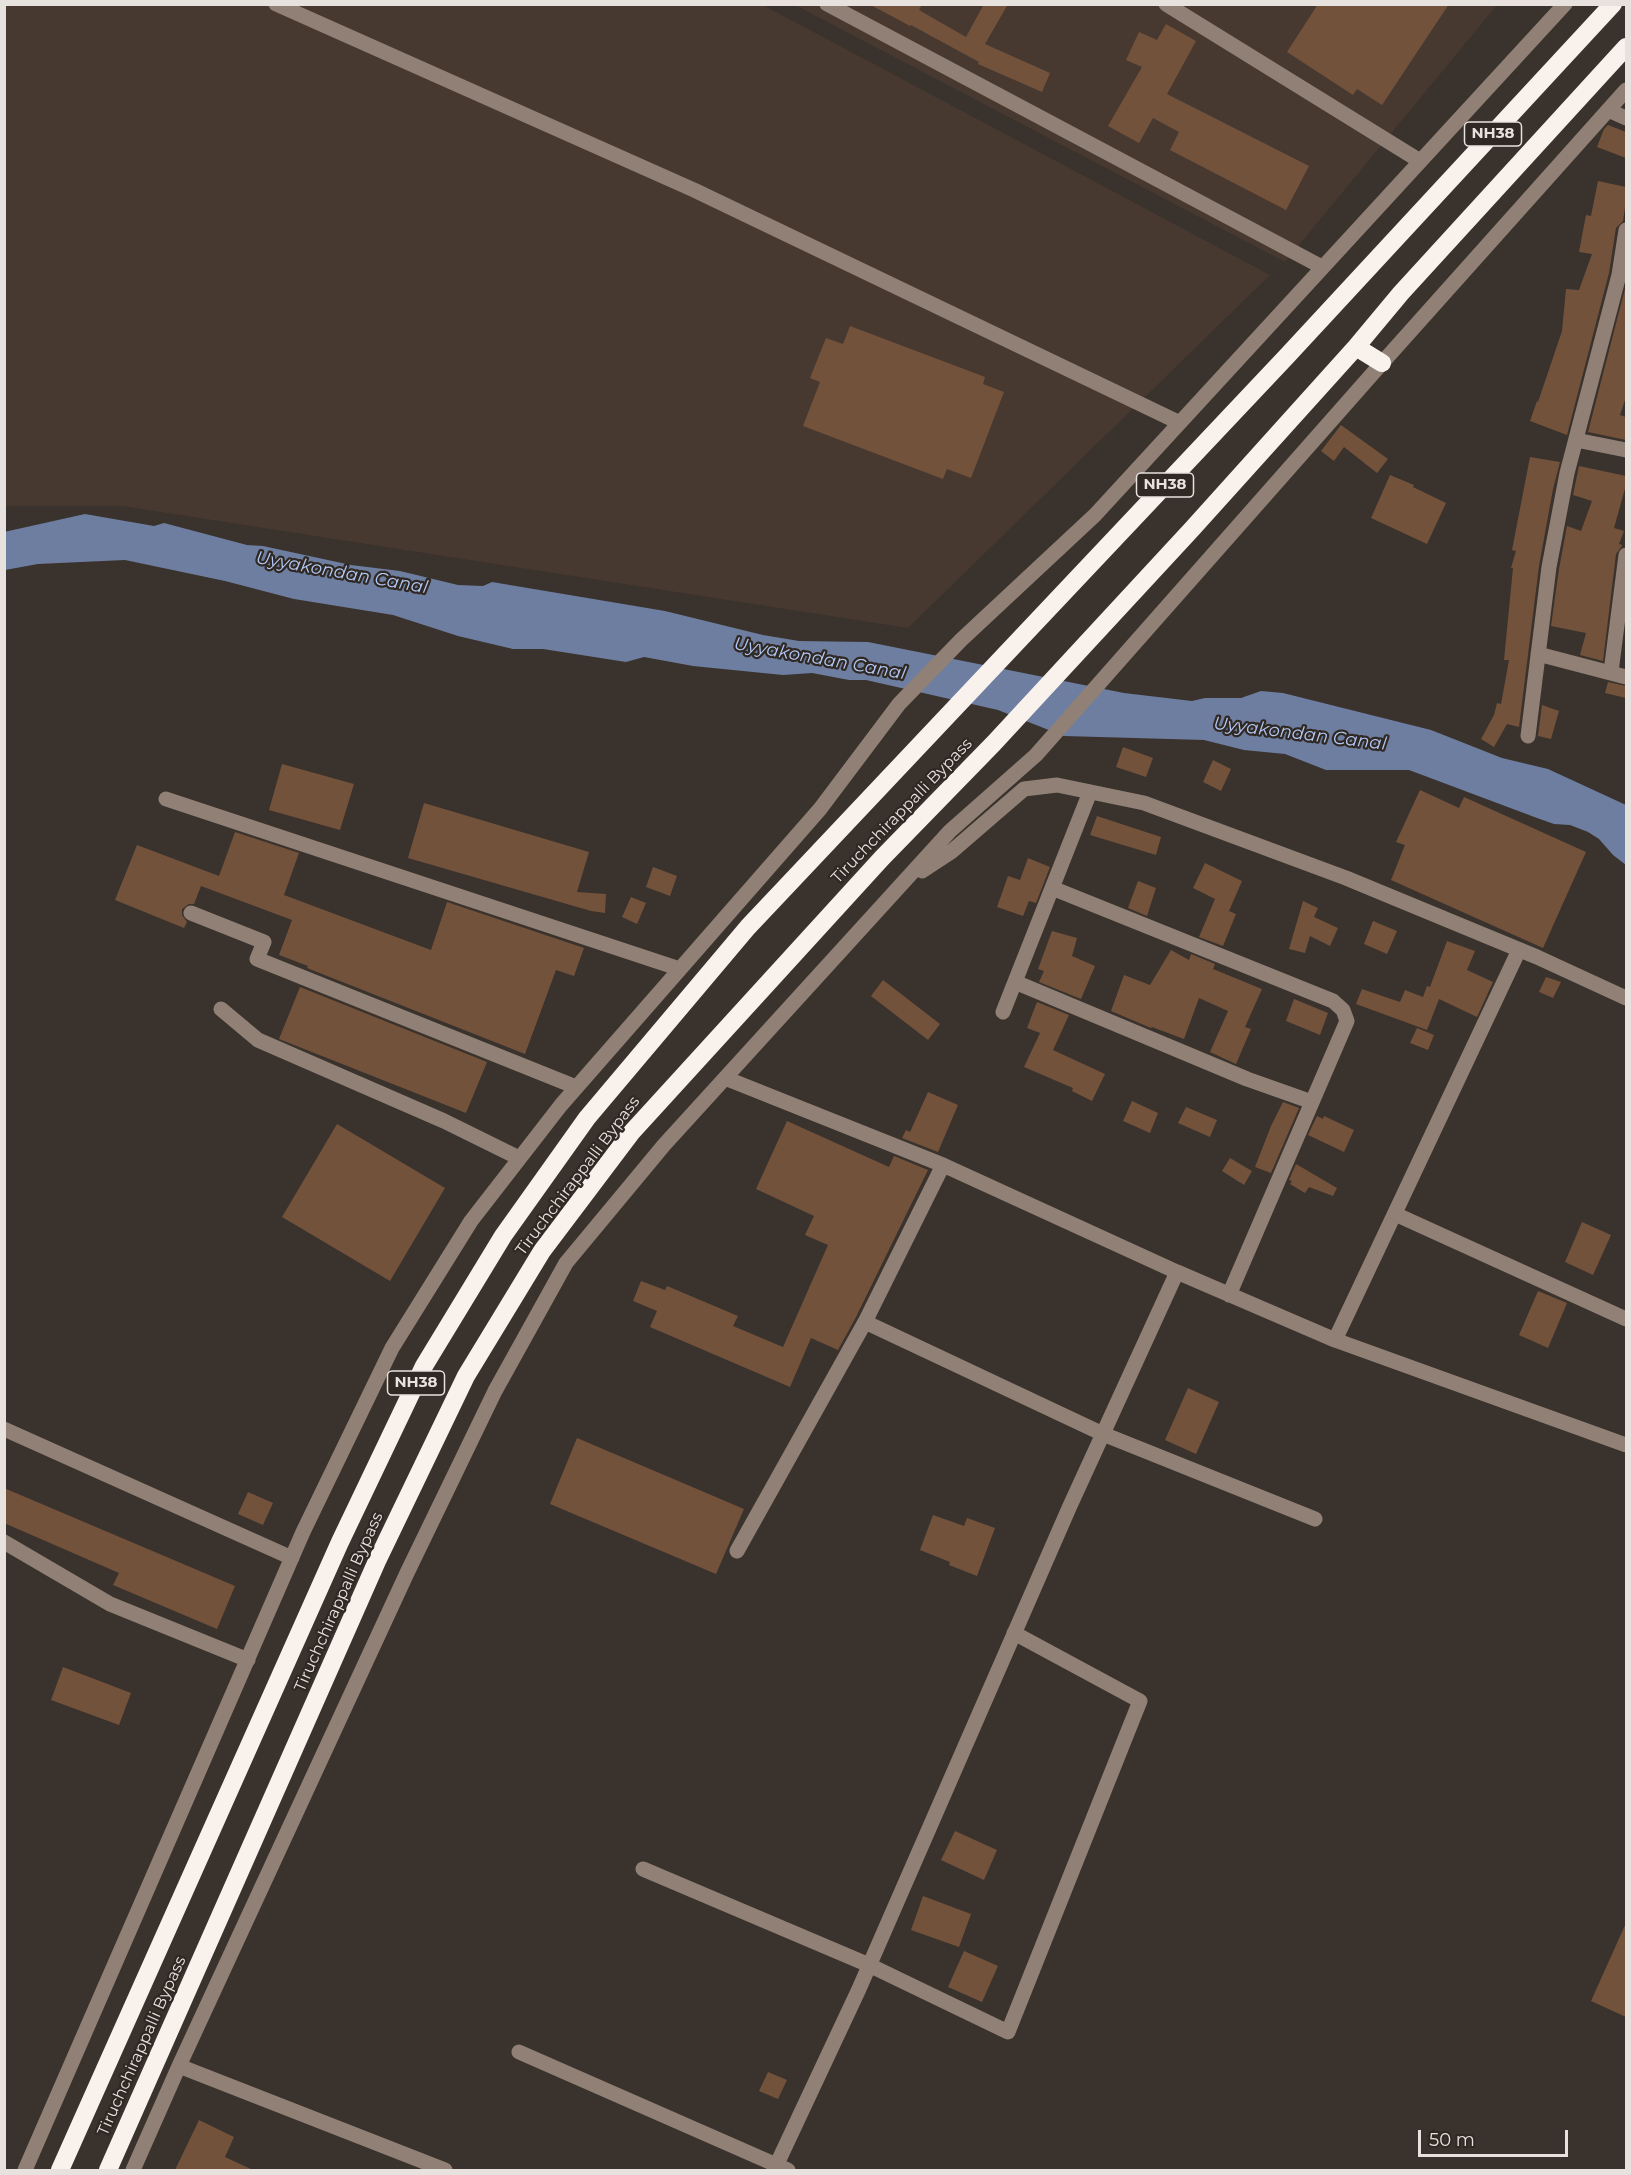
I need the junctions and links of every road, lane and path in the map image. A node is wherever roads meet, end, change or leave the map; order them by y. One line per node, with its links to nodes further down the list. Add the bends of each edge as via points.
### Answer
1 (276, 4): 15 (street, via 694,190)
2 (827, 4): 12 (street)
3 (1166, 4): 10 (street)
4 (1613, 4): 61 (highway, Tiruchchirappalli Bypass / NH38, via 748,927 587,1118 503,1236 424,1366 340,1542)
5 (1561, 6): 10 (street)
6 (1626, 47): 13 (highway, NH38)
7 (1626, 90): 8 (street)
8 (1608, 110): 9 (street); 14 (street)
9 (1626, 118)
10 (1420, 161): 12 (street)
11 (1626, 233): 16 (street, via 1619,275)
12 (1322, 267): 15 (street)
13 (1356, 347): 14 (highway); 62 (highway, Tiruchchirappalli Bypass / NH38, via 631,1133 542,1251 466,1376 377,1561)
14 (1382, 363): 26 (street, via 1036,755 950,831)
15 (1178, 422): 30 (street, via 1095,515 961,640 899,704 820,809)
16 (1576, 440): 17 (street); 20 (street, via 1549,567)
17 (1626, 450)
18 (1626, 555): 19 (street)
19 (1625, 584): 21 (street)
20 (1538, 654): 21 (street); 23 (street)
21 (1611, 672): 22 (street)
22 (1626, 677)
23 (1528, 736)
24 (1090, 792): 26 (street, via 1057,784 1024,789 951,852); 27 (street); 29 (street, via 1155,807 1346,878)
25 (166, 799): 30 (street)
26 (903, 883): 35 (street)
27 (1052, 888): 31 (street); 37 (street, via 1333,1001 1343,1010 1347,1021)
28 (191, 913): 36 (street, via 264,942 257,959)
29 (1519, 950): 32 (street); 40 (street)
30 (680, 969): 36 (street)
31 (1015, 982): 34 (street); 37 (street, via 1247,1079)
32 (1626, 998)
33 (221, 1009): 38 (street, via 258,1040)
34 (1003, 1012)
35 (725, 1078): 39 (street); 58 (street, via 663,1145 566,1263 495,1391)
36 (576, 1088): 38 (street)
37 (1312, 1102): 42 (street)
38 (519, 1158): 52 (street, via 471,1221 392,1348)
39 (943, 1166): 41 (street); 44 (street)
40 (1395, 1214): 43 (street); 45 (street)
41 (1177, 1272): 42 (street); 47 (street)
42 (1229, 1295): 45 (street)
43 (1626, 1319)
44 (866, 1322): 47 (street); 51 (street)
45 (1335, 1340): 48 (street)
46 (4, 1429): 52 (street)
47 (1103, 1434): 49 (street); 53 (street)
48 (1626, 1445)
49 (1315, 1519)
50 (4, 1542): 54 (street, via 110,1604)
51 (737, 1551)
52 (292, 1558): 54 (street)
53 (1014, 1633): 56 (street); 56 (street, via 1140,1701 1008,2032)
54 (248, 1660): 60 (street)
55 (643, 1869): 56 (street)
56 (869, 1965): 59 (street)
57 (519, 2052): 59 (street)
58 (179, 2066): 63 (street); 64 (street)
59 (782, 2168)
60 (24, 2170)
61 (60, 2170)
62 (108, 2170)
63 (133, 2170)
64 (445, 2170)

